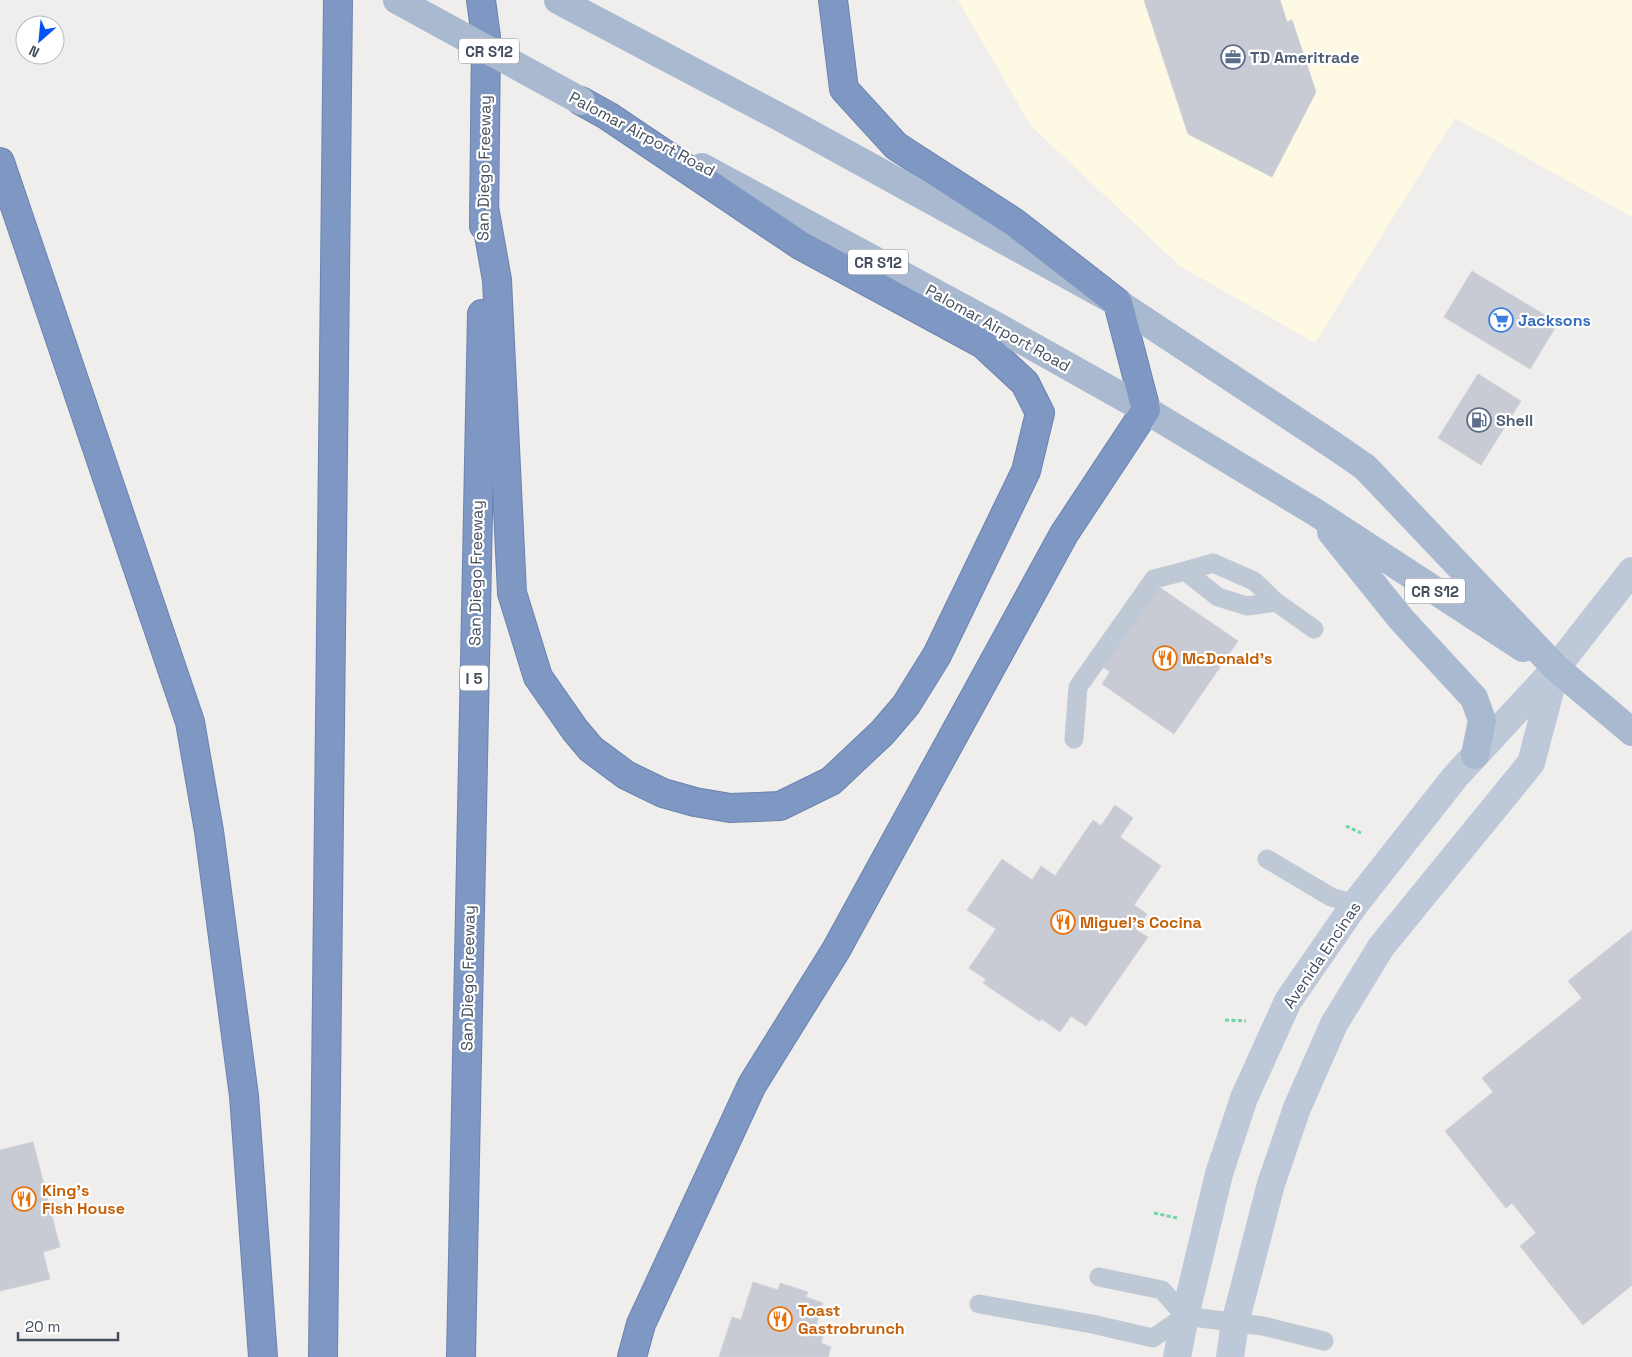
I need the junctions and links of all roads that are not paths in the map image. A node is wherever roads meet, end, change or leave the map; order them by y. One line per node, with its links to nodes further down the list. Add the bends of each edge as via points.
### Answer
1 (338, 0): 29 (highway)
2 (397, 0): 6 (main road, Palomar Airport Road / CR S12, bridge)
3 (481, 0): 9 (highway, San Diego Freeway / I 5, via 486,38)
4 (558, 0): 10 (main road, Palomar Airport Road / CR S12, via 790,122)
5 (833, 0): 10 (highway, via 844,89 896,146 1015,223)
6 (581, 101): 7 (highway, Palomar Airport Road / CR S12)
7 (608, 116): 9 (highway, via 800,245 983,344 1025,383 1040,413 1026,471 937,655 906,705 882,733 831,781 780,806 730,808 663,793 626,775 591,749 538,677 512,593 497,280); 11 (main road, Palomar Airport Road / CR S12)
8 (0, 162): 28 (highway, via 190,722 209,831 244,1096)
9 (484, 207): 30 (highway, San Diego Freeway / I 5)
10 (1118, 303): 11 (highway); 17 (main road, Palomar Airport Road / CR S12, via 1365,467)
11 (1146, 410): 12 (main road, Palomar Airport Road / CR S12); 31 (highway, via 1064,534 836,950 752,1085 642,1324)
12 (1315, 512): 17 (main road, Palomar Airport Road / CR S12); 20 (main road, via 1401,619 1474,698 1482,720)
13 (1185, 571): 15 (lane, via 1218,597 1248,606); 15 (lane, via 1212,563 1254,582); 19 (lane, via 1154,579 1078,687)
14 (1632, 571): 17 (street, Avenida Encinas)
15 (1276, 602): 16 (lane)
16 (1314, 629)
17 (1556, 668): 18 (main road, Palomar Airport Road / CR S12); 20 (street, Avenida Encinas); 26 (street, Avenida Encinas, via 1531,763 1380,948 1334,1024 1297,1108 1271,1184)
18 (1632, 732)
19 (1074, 739)
20 (1475, 755): 22 (street, Avenida Encinas)
21 (1267, 859): 22 (lane, via 1331,897)
22 (1355, 904): 25 (street, Avenida Encinas, via 1288,1001 1244,1098 1219,1174)
23 (1099, 1276): 25 (lane, via 1162,1290)
24 (980, 1304): 25 (lane, via 1153,1338)
25 (1185, 1316): 26 (lane); 32 (street, Avenida Encinas)
26 (1235, 1323): 27 (lane); 33 (street, Avenida Encinas)
27 (1324, 1341)
28 (264, 1357)
29 (323, 1357)
30 (461, 1357)
31 (632, 1357)
32 (1177, 1357)
33 (1230, 1357)

